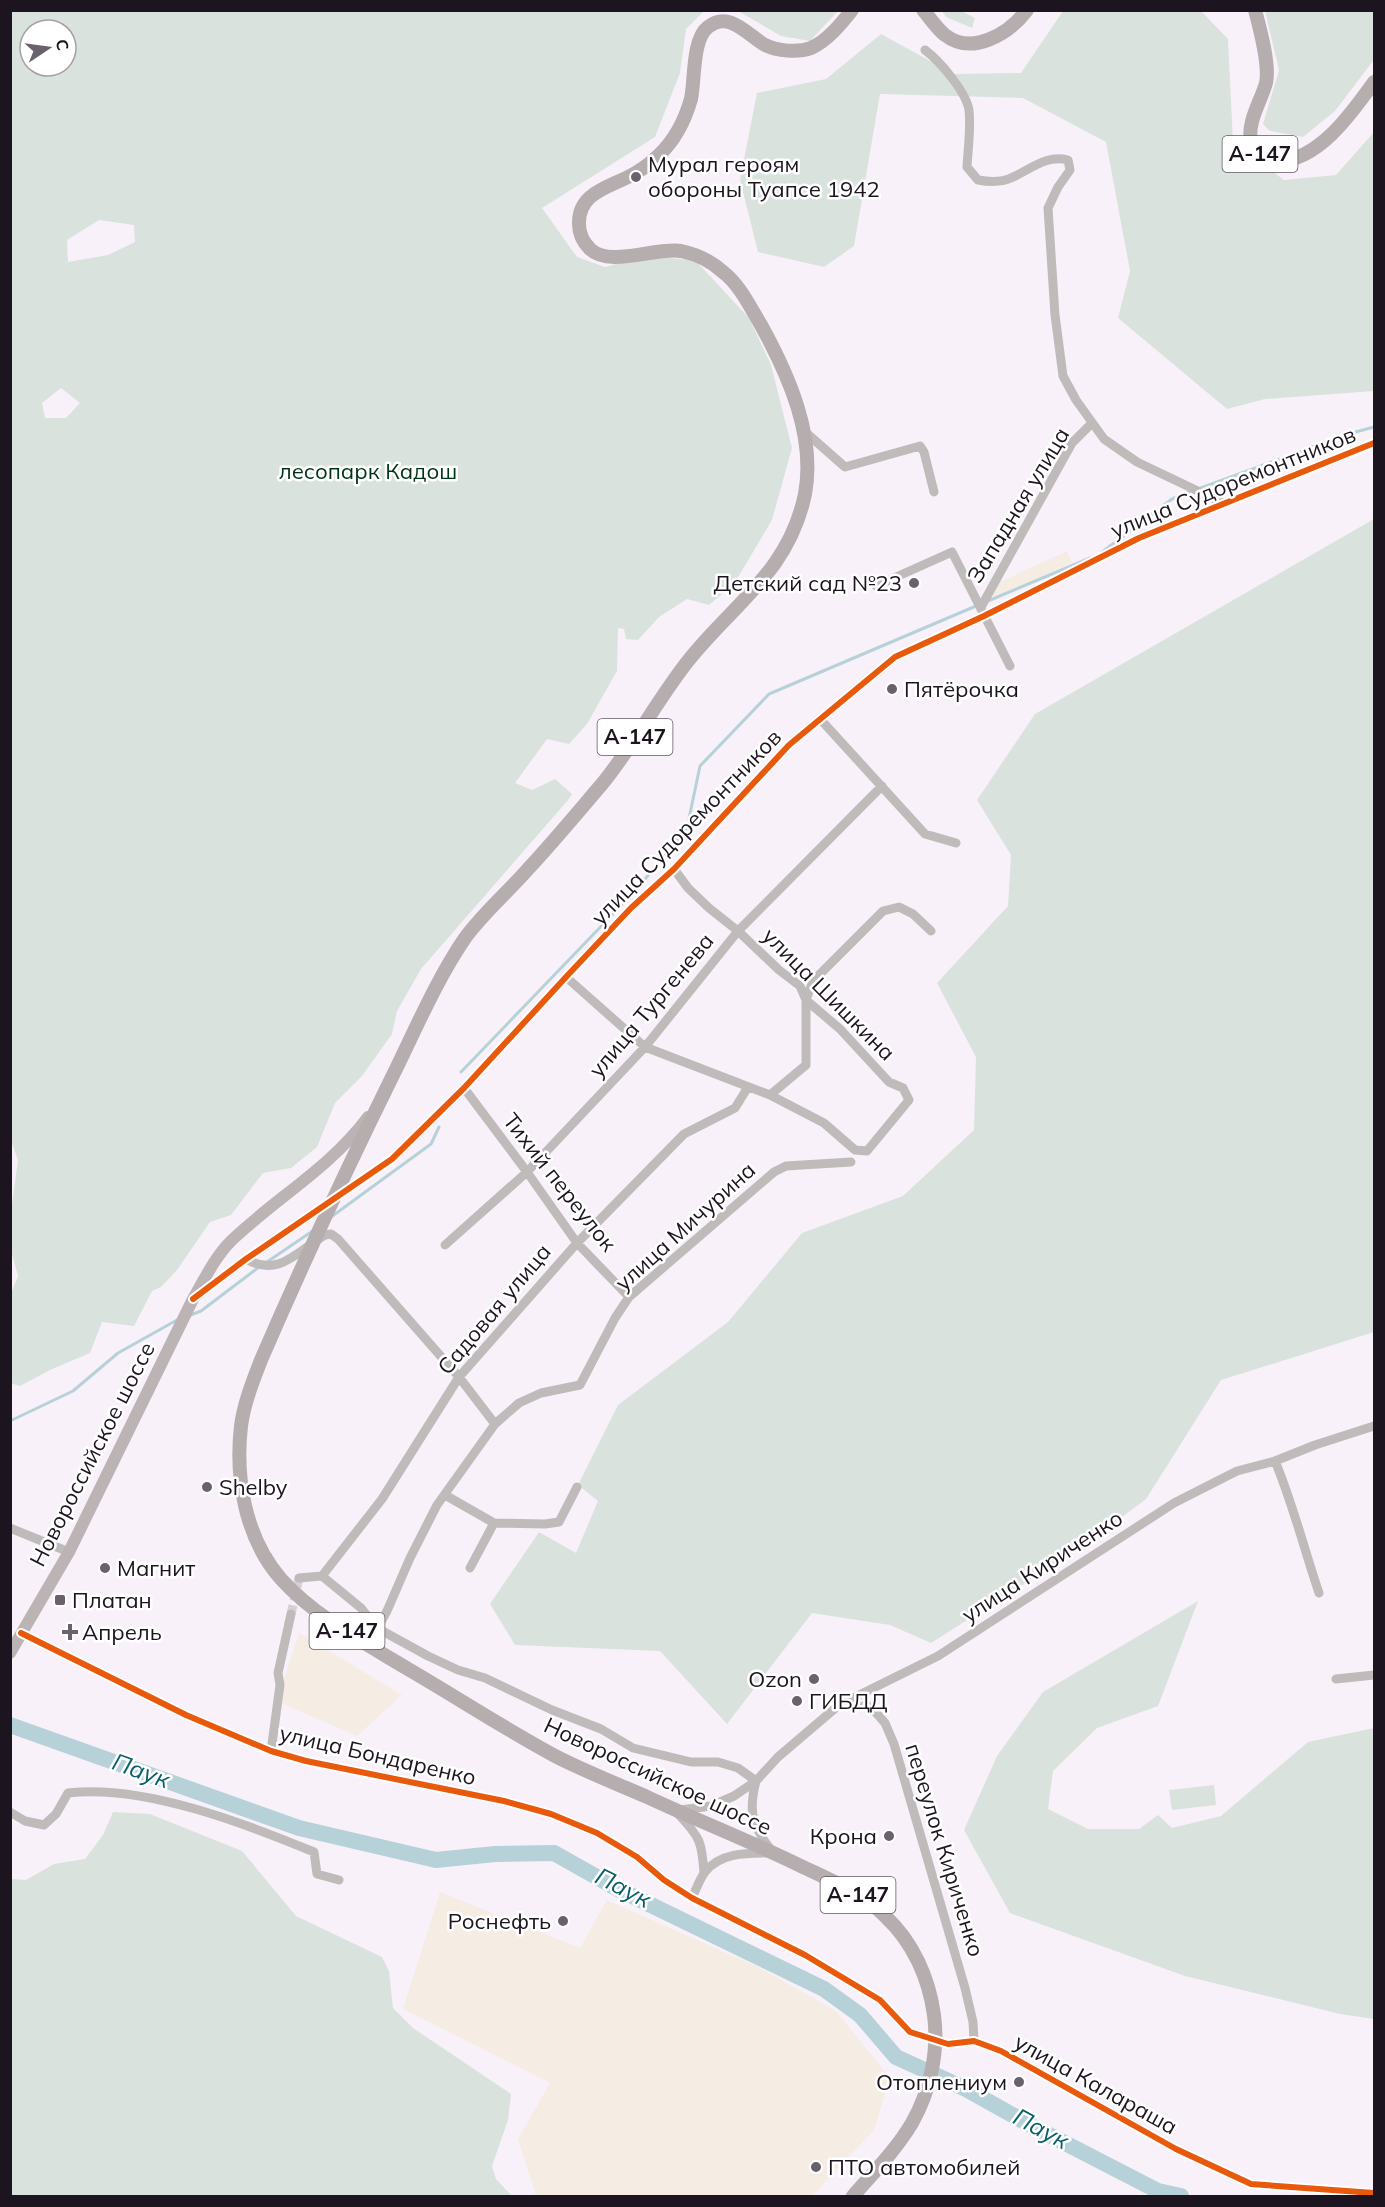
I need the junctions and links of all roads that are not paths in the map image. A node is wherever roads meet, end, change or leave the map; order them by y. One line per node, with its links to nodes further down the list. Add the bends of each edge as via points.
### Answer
1 (852, 10): 8 (highway, Новороссийское шоссе / А-147, via 812,48 797,51 764,45 735,24 723,21 706,28 700,37 691,97 676,136 635,173 591,196 580,208 578,218 579,233 596,254 612,257 681,251 705,259 726,273 746,299 772,346)
2 (923, 10): 3 (highway, via 945,35 960,44 981,43 1001,34)
3 (1027, 10)
4 (1255, 10): 6 (highway, А-147, via 1266,81 1252,122 1251,141 1258,153 1270,161 1287,161 1309,153 1336,130)
5 (925, 50): 7 (street, Западная улица, via 938,59 969,109 967,167 978,180 1009,179 1058,157 1068,160 1070,170 1048,208 1055,315 1063,376)
6 (1374, 82)
7 (1091, 424): 11 (street, Западная улица, via 1104,440 1137,462); 13 (street, Западная улица, via 1072,443)
8 (803, 430): 10 (street, via 845,467 920,446); 27 (highway, Новороссийское шоссе / А-147, via 805,494 796,523 770,571 689,660 606,779 467,936)
9 (1374, 443): 11 (street, улица Судоремонтников)
10 (934, 492)
11 (1223, 503): 13 (street, улица Судоремонтников)
12 (876, 586): 13 (street, via 952,552)
13 (983, 611): 14 (street); 15 (street, улица Судоремонтников, via 895,657)
14 (1010, 666)
15 (821, 720): 16 (street); 18 (street, улица Судоремонтников, via 789,745)
16 (882, 786): 17 (street, via 926,834); 19 (street, улица Тургенева)
17 (956, 843)
18 (674, 869): 19 (street, улица Шишкина, via 688,888); 21 (street, улица Судоремонтников)
19 (738, 931): 22 (street, улица Шишкина, via 800,986); 23 (street, улица Тургенева)
20 (931, 931): 22 (street, via 899,907 884,911 813,981)
21 (566, 977): 23 (street); 25 (street, улица Судоремонтников)
22 (806, 1000): 26 (street, via 806,1065); 26 (street, улица Шишкина, via 840,1029 889,1082 903,1088 909,1100 867,1151 855,1150 824,1124)
23 (645, 1047): 24 (street); 29 (street, улица Тургенева)
24 (748, 1086): 26 (street); 30 (street, Садовая улица, via 735,1108 684,1134)
25 (464, 1088): 29 (street, Тихий переулок); 32 (street, улица Судоремонтников, via 392,1159)
26 (770, 1095)
27 (380, 1102): 34 (main road, Новороссийское шоссе, via 351,1140 323,1167 229,1242); 51 (highway, Новороссийское шоссе / А-147, via 249,1391 241,1424 239,1462 248,1520 263,1554 280,1577 323,1615)
28 (851, 1162): 33 (street, улица Мичурина, via 786,1166 774,1172)
29 (527, 1172): 30 (street, Тихий переулок); 31 (street, улица Тургенева)
30 (577, 1243): 33 (street, Тихий переулок); 35 (street, Садовая улица)
31 (445, 1245)
32 (246, 1259): 34 (street, улица Судоремонтников); 35 (street, via 272,1267 331,1234)
33 (629, 1297): 36 (street, улица Мичурина, via 580,1385 541,1393 519,1403)
34 (192, 1302): 43 (main road, Новороссийское шоссе)
35 (459, 1377): 36 (street); 45 (street, Садовая улица, via 382,1499)
36 (495, 1424): 40 (street, улица Мичурина)
37 (1374, 1426): 38 (street, улица Кириченко)
38 (1275, 1461): 47 (street, via 1291,1499); 55 (street, улица Кириченко, via 1237,1471 1174,1503 938,1656)
39 (577, 1487): 41 (street, via 559,1522)
40 (445, 1495): 41 (street); 49 (street, улица Мичурина)
41 (494, 1523): 44 (street)
42 (10, 1528): 43 (street)
43 (69, 1552): 50 (main road, Новороссийское шоссе)
44 (470, 1568)
45 (322, 1576): 46 (street); 49 (street, via 361,1608)
46 (298, 1578)
47 (1319, 1593)
48 (291, 1614): 56 (street, via 278,1672 280,1685)
49 (376, 1628): 51 (street, улица Мичурина); 57 (street, via 448,1666 485,1678 633,1748 691,1762 718,1762 738,1768)
50 (21, 1633): 52 (main road, Новороссийское шоссе); 56 (street, улица Бондаренко, via 186,1715)
51 (368, 1645): 58 (highway, Новороссийское шоссе / А-147, via 559,1758)
52 (12, 1648)
53 (1374, 1675): 54 (street)
54 (1336, 1679)
55 (839, 1705): 57 (street, улица Кириченко); 64 (street, переулок Кириченко, via 871,1707 885,1723 894,1744 965,1988)
56 (271, 1751): 63 (street, улица Бондаренко, via 551,1814 637,1857)
57 (756, 1781): 58 (street, улица Кириченко, via 711,1806); 60 (street, via 752,1816 760,1836)
58 (675, 1810): 60 (highway, Новороссийское шоссе / А-147); 61 (street, via 698,1835)
59 (10, 1812): 62 (street, via 25,1821 44,1825 68,1793 128,1793 273,1835 314,1852 317,1874)
60 (774, 1852): 61 (street, via 729,1856); 66 (highway, Новороссийское шоссе / А-147, via 837,1883 885,1915 919,1964 932,2001 936,2028 930,2081 911,2124)
61 (704, 1873): 63 (street)
62 (339, 1880)
63 (692, 1898): 64 (street, улица Калараша, via 805,1955 880,2000 910,2032 948,2044)
64 (974, 2041): 65 (street, улица Калараша, via 1001,2051 1176,2149 1251,2184)
65 (1374, 2193)
66 (853, 2196)

